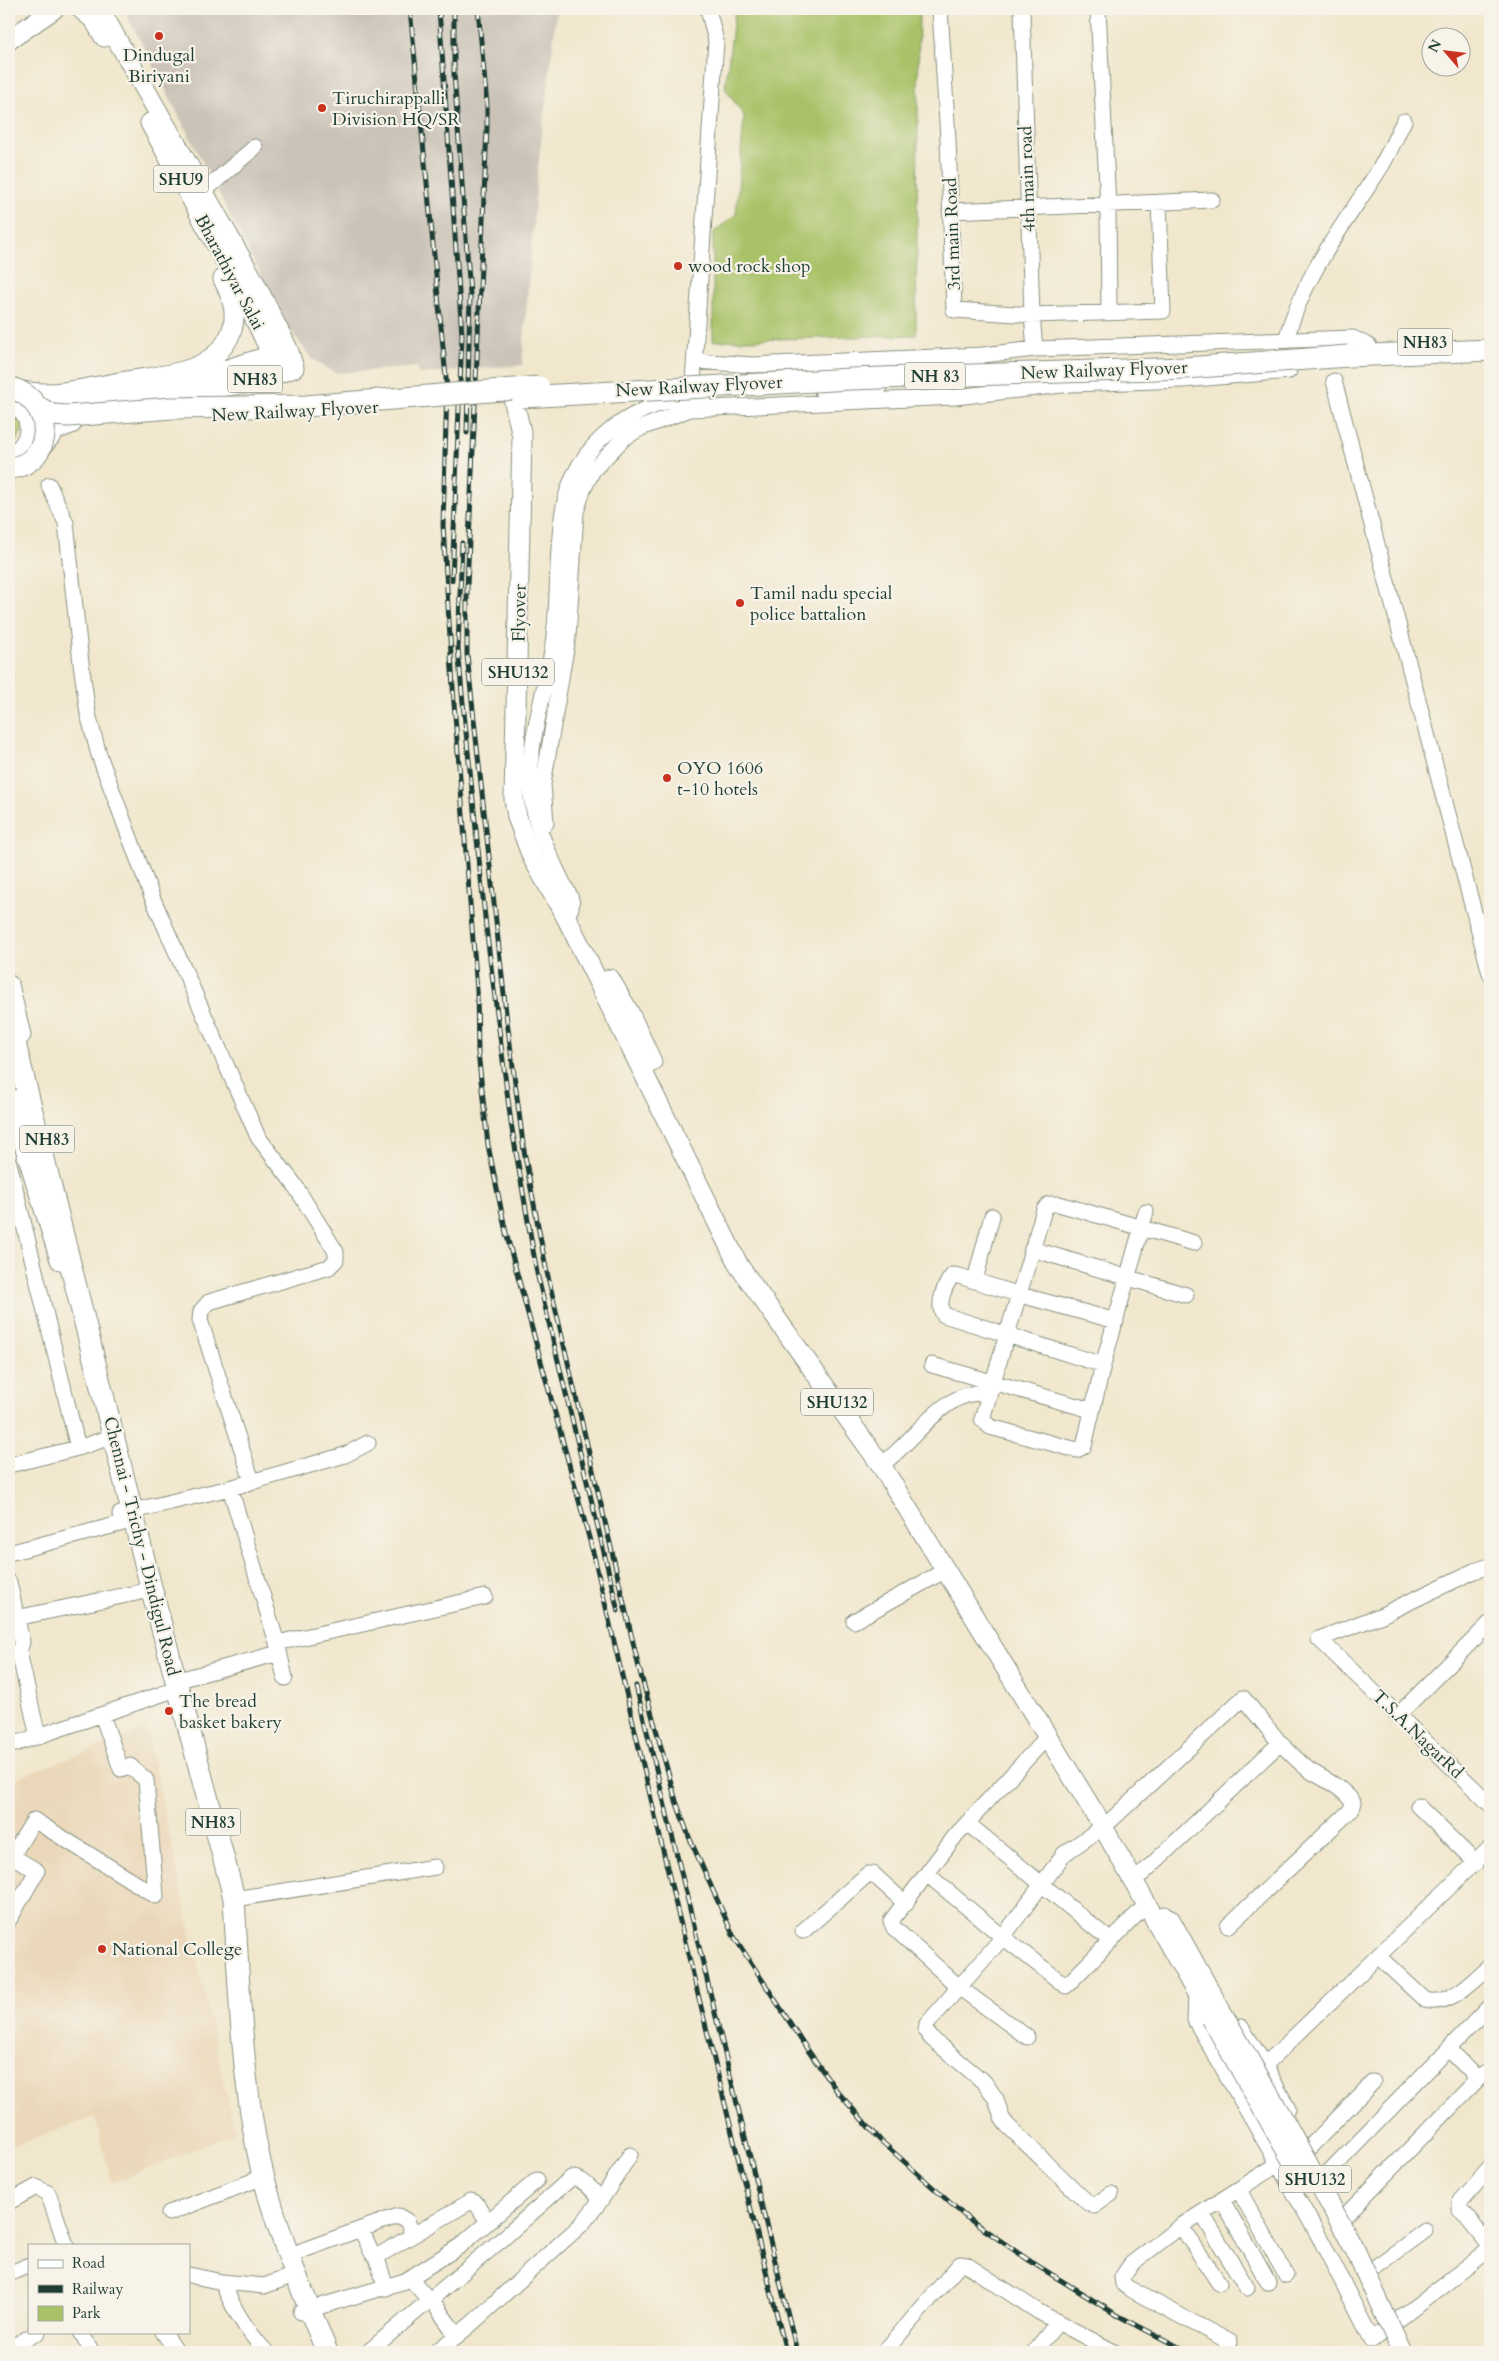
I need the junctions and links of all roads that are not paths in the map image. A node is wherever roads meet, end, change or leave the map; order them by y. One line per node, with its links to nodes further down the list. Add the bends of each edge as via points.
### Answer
1 (38, 9): 10 (main road)
2 (54, 9): 11 (main road)
3 (81, 9): 4 (main road, SHU9); 17 (main road, Bharathiyar Salai / SHU9, via 94,20)
4 (92, 9)
5 (102, 9): 17 (main road, Bharathiyar Salai / SHU9)
6 (708, 9): 28 (street, via 716,41)
7 (940, 9): 19 (street, 3rd main Road)
8 (1022, 9): 18 (street, 4th main road)
9 (1098, 9): 16 (street)
10 (9, 31)
11 (9, 40)
12 (1404, 121): 22 (street, via 1379,170 1303,292)
13 (255, 147): 17 (street)
14 (1212, 200): 15 (street)
15 (1159, 202): 16 (street); 20 (street, 3rd main Road, via 1164,311)
16 (1108, 205): 18 (street); 20 (street)
17 (198, 206): 26 (main road, Bharathiyar Salai / SHU9, via 253,279); 32 (main road, via 233,305 232,331 220,352 211,360 189,369 54,394)
18 (1028, 208): 19 (street); 21 (street, 4th main road)
19 (950, 211): 21 (street, 3rd main Road, via 954,310)
20 (1109, 313): 21 (street, 3rd main Road)
21 (1032, 314): 24 (street, 4th main road)
22 (1286, 340): 24 (street); 25 (street, via 1353,338)
23 (1487, 342): 25 (highway)
24 (1034, 349): 27 (street)
25 (1359, 351): 31 (highway, New Railway Flyover / NH 83, bridge, via 1184,368); 31 (highway, New Railway Flyover, bridge, via 576,384); 33 (street, via 1349,366 1183,380 1071,384)
26 (280, 352): 30 (main road, via 209,375); 30 (main road, NH83, via 294,368 208,388)
27 (986, 355): 28 (street, via 752,365); 33 (street, via 989,359 967,392); 34 (street, via 940,382 915,387)
28 (695, 362): 34 (street)
29 (1334, 380): 41 (street)
30 (196, 386): 35 (main road)
31 (517, 393): 36 (highway, New Railway Flyover, bridge, via 306,406 172,408 69,416 52,415); 37 (highway, New Railway Flyover, via 315,412 72,423); 40 (main road, Flyover, via 528,435 522,797 530,835)
32 (13, 396): 35 (main road, via 46,408); 36 (highway, bridge, via 32,398); 37 (main road, via 28,419)
33 (956, 398): 34 (street)
34 (691, 403): 40 (street, via 624,438 594,470 576,512 568,637 543,784 547,826 569,884)
35 (64, 406): 37 (main road, via 44,416)
36 (40, 408): 37 (highway, bridge, via 45,428)
37 (31, 443): 38 (highway, New Railway Flyover, bridge, via 23,464)
38 (10, 467)
39 (49, 486): 69 (street, via 66,523 80,663 88,714 105,772 152,897 258,1137 294,1184 336,1252 336,1260 329,1266 209,1302 202,1311 200,1320)
40 (564, 903): 67 (main road, SHU132, via 739,1266)
41 (1490, 973)
42 (9, 985): 55 (main road, NH83, via 71,1230 79,1271)
43 (9, 1019): 52 (highway, NH83)
44 (9, 1041): 52 (highway, NH83)
45 (9, 1097): 46 (main road)
46 (14, 1164): 55 (main road); 66 (street)
47 (1146, 1212): 49 (street)
48 (992, 1216): 54 (street)
49 (1141, 1229): 50 (street); 51 (street, via 1059,1204 1049,1204 1044,1210); 53 (street)
50 (1194, 1243)
51 (1032, 1250): 53 (street); 56 (street)
52 (67, 1257): 55 (highway, Chennai - Trichy - Dindigul Road)
53 (1127, 1278): 57 (street); 58 (street)
54 (975, 1280): 56 (street); 59 (street, via 953,1275 940,1310 944,1315)
55 (75, 1294): 64 (highway, Chennai - Trichy - Dindigul Road / NH83)
56 (1017, 1294): 58 (street); 59 (street)
57 (1186, 1295)
58 (1116, 1321): 61 (street)
59 (1006, 1334): 61 (street); 62 (street)
60 (932, 1365): 62 (street)
61 (1103, 1365): 63 (street)
62 (992, 1388): 63 (street); 63 (street, via 982,1419 985,1424 1077,1450 1084,1446); 67 (street, via 952,1402)
63 (1092, 1410)
64 (107, 1437): 66 (street); 71 (highway, Chennai - Trichy - Dindigul Road / NH83)
65 (368, 1443): 69 (street, via 345,1455)
66 (78, 1448): 68 (street)
67 (884, 1463): 74 (main road, SHU132); 95 (main road, via 999,1640)
68 (9, 1464)
69 (252, 1482): 70 (street)
70 (230, 1488): 71 (street); 81 (street)
71 (125, 1516): 72 (street); 76 (highway, Chennai - Trichy - Dindigul Road / NH83); 84 (highway, Chennai - Trichy - Dindigul Road / NH83)
72 (9, 1553)
73 (1490, 1566): 86 (street, T.S.A.NagarRd, via 1382,1615 1319,1639)
74 (946, 1570): 79 (street); 87 (main road, SHU132)
75 (9, 1582): 78 (street)
76 (141, 1592): 78 (street); 84 (highway, Chennai - Trichy - Dindigul Road / NH83)
77 (485, 1597): 81 (street)
78 (16, 1618): 82 (street, via 22,1642)
79 (854, 1621)
80 (1490, 1623): 86 (street)
81 (278, 1648): 83 (street); 84 (street)
82 (14, 1654): 88 (street)
83 (285, 1678)
84 (172, 1686): 85 (street); 91 (highway, Chennai - Trichy - Dindigul Road / NH83)
85 (102, 1715): 88 (street); 97 (street, via 121,1769 130,1766 146,1780 156,1896 34,1820)
86 (1398, 1715): 92 (street, T.S.A.NagarRd)
87 (1048, 1736): 94 (street); 95 (main road, SHU132)
88 (38, 1737): 90 (street)
89 (1280, 1743): 95 (street, via 1243,1698); 100 (street); 108 (street, via 1311,1771 1346,1793 1352,1802 1351,1810)
90 (9, 1746)
91 (194, 1770): 103 (highway, Chennai - Trichy - Dindigul Road / NH83); 114 (highway, Chennai - Trichy - Dindigul Road / NH83)
92 (1490, 1804)
93 (1418, 1806): 98 (street)
94 (967, 1823): 101 (street); 102 (street)
95 (1106, 1825): 100 (main road); 102 (street, via 1064,1854); 104 (main road, SHU132)
96 (1490, 1848): 98 (street)
97 (10, 1855): 106 (street, via 37,1871)
98 (1476, 1863): 112 (street)
99 (434, 1867): 103 (street)
100 (1142, 1874): 107 (main road)
101 (928, 1875): 105 (street); 110 (street)
102 (1040, 1885): 110 (street); 111 (street)
103 (234, 1899): 114 (highway, Chennai - Trichy - Dindigul Road / NH83)
104 (1148, 1903): 107 (main road, SHU132); 111 (street)
105 (906, 1904): 109 (street, via 878,1878 868,1874); 115 (street, via 892,1924)
106 (9, 1920)
107 (1164, 1921): 116 (main road, SHU132)
108 (1228, 1926)
109 (804, 1931)
110 (1003, 1937): 111 (street, via 1066,1986); 115 (street)
111 (1111, 1941)
112 (1379, 1957): 113 (street, via 1425,2000 1433,2002 1452,1996); 121 (street)
113 (1490, 1966)
114 (231, 1972): 130 (highway, Chennai - Trichy - Dindigul Road / NH83, via 233,2068); 146 (highway, Chennai - Trichy - Dindigul Road / NH83, via 257,2148)
115 (960, 1988): 119 (street); 132 (street, via 927,2024 926,2032 986,2084 1007,2125 1088,2203 1094,2206)
116 (1203, 1993): 118 (main road, SHU132); 121 (street, via 1230,2008); 126 (street, via 1195,2020)
117 (1490, 2006): 120 (street)
118 (1215, 2012): 180 (main road, SHU132, bridge, via 1316,2202); 181 (main road, SHU132, bridge, via 1283,2118 1355,2250)
119 (1027, 2037)
120 (1449, 2049): 122 (street, via 1474,2075); 128 (street)
121 (1265, 2065): 124 (street)
122 (1485, 2074): 138 (street)
123 (1373, 2082): 124 (street)
124 (1309, 2148): 128 (street)
125 (630, 2155): 133 (street)
126 (1278, 2164): 131 (street); 163 (street, via 1372,2340)
127 (1490, 2168): 145 (street, via 1460,2202 1460,2209)
128 (1324, 2177): 138 (street)
129 (537, 2180): 139 (street)
130 (253, 2181): 136 (street); 153 (highway, Chennai - Trichy - Dindigul Road / NH83)
131 (1239, 2190): 134 (street); 152 (street)
132 (1111, 2194)
133 (601, 2200): 160 (street, via 577,2177 570,2178); 167 (street, via 582,2224)
134 (1222, 2200): 137 (street); 156 (street)
135 (9, 2202): 144 (street, via 36,2187 48,2193)
136 (169, 2213)
137 (1202, 2214): 140 (street); 159 (street)
138 (1345, 2216): 149 (street)
139 (488, 2222): 143 (street, via 476,2202 471,2201); 154 (street, via 460,2246)
140 (1182, 2226): 157 (street); 168 (street, via 1131,2264 1122,2277 1123,2284)
141 (361, 2229): 143 (street, via 398,2216 407,2221); 146 (street); 147 (street)
142 (1425, 2231): 149 (street)
143 (412, 2234): 147 (street)
144 (66, 2244)
145 (1490, 2248): 163 (street)
146 (290, 2255): 161 (highway, Chennai - Trichy - Dindigul Road / NH83)
147 (376, 2255): 158 (street)
148 (28, 2265): 150 (street)
149 (1370, 2271): 163 (street)
150 (9, 2274)
151 (190, 2275): 155 (street)
152 (1286, 2275)
153 (286, 2278): 155 (street, via 264,2286); 161 (highway, Chennai - Trichy - Dindigul Road / NH83)
154 (410, 2278): 158 (street); 160 (street)
155 (222, 2282): 172 (street, via 239,2319)
156 (1268, 2282)
157 (1220, 2283)
158 (386, 2288): 161 (street)
159 (1246, 2288)
160 (430, 2300): 167 (street); 175 (street)
161 (304, 2311): 173 (highway, Chennai - Trichy - Dindigul Road / NH83); 174 (highway, Chennai - Trichy - Dindigul Road / NH83)
162 (1058, 2322): 177 (street, via 967,2265 960,2264); 178 (street); 179 (street)
163 (1394, 2324): 182 (street)
164 (35, 2334): 169 (street)
165 (82, 2334): 170 (street)
166 (164, 2334): 171 (street)
167 (457, 2336): 176 (street)
168 (1230, 2342)
169 (9, 2349)
170 (92, 2352)
171 (177, 2352)
172 (266, 2352)
173 (315, 2352)
174 (327, 2352)
175 (368, 2352)
176 (436, 2352)
177 (884, 2352)
178 (1034, 2352)
179 (1114, 2352)
180 (1389, 2352)
181 (1402, 2352)
182 (1408, 2352)

